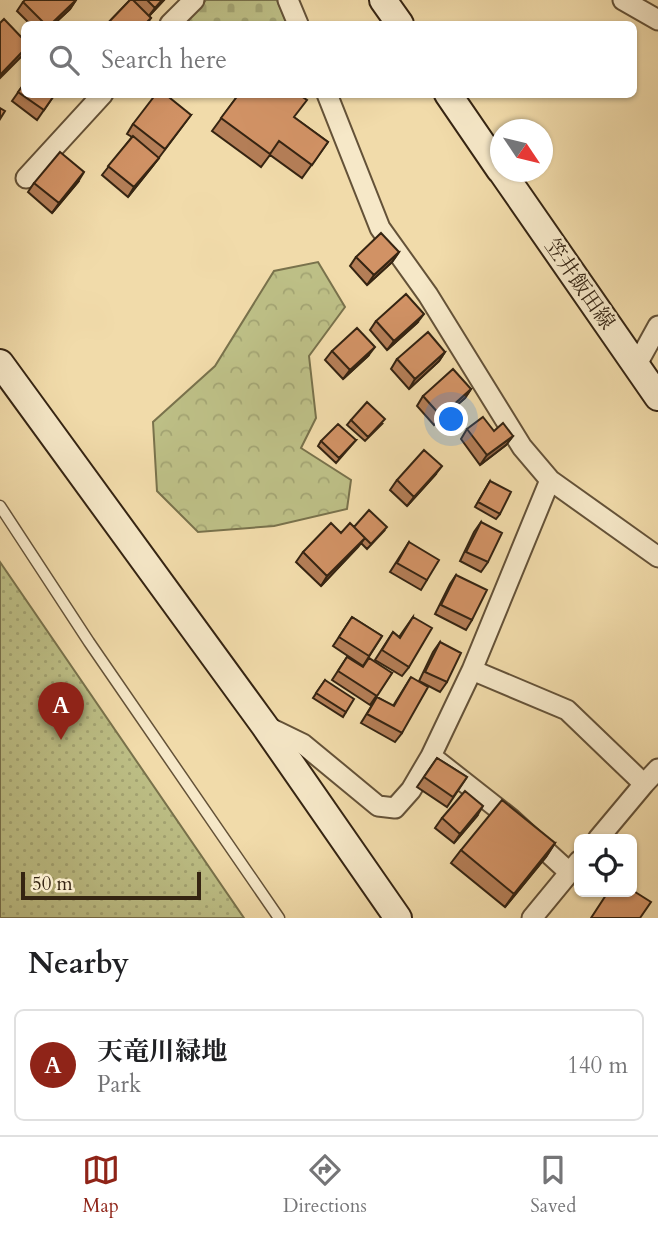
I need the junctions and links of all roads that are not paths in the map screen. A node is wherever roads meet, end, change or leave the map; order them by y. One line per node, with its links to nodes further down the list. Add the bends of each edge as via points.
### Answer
1 (194, 0): 6 (street)
2 (288, 0): 7 (street)
3 (383, 0): 8 (street)
4 (623, 0): 5 (street)
5 (658, 20)
6 (173, 21)
7 (297, 21)
8 (398, 21)
9 (99, 98): 13 (street)
10 (329, 98): 19 (street, via 380,228 461,346 522,447)
11 (451, 98): 12 (street, 笠井飯田線)
12 (490, 155)
13 (26, 178)
14 (509, 182): 17 (street, 笠井飯田線)
15 (658, 326): 17 (street)
16 (0, 363): 23 (street)
17 (636, 366): 18 (street, 笠井飯田線)
18 (658, 397)
19 (550, 480): 21 (street); 22 (street)
20 (0, 506): 29 (lane)
21 (658, 557)
22 (472, 670): 24 (street); 26 (street, via 566,710)
23 (264, 726): 24 (street, via 303,744 378,806 395,808); 30 (street)
24 (431, 755): 28 (street)
25 (658, 769): 26 (street)
26 (644, 784): 27 (street)
27 (601, 834)
28 (574, 867): 31 (street)
29 (279, 918)
30 (398, 918)
31 (532, 918)

